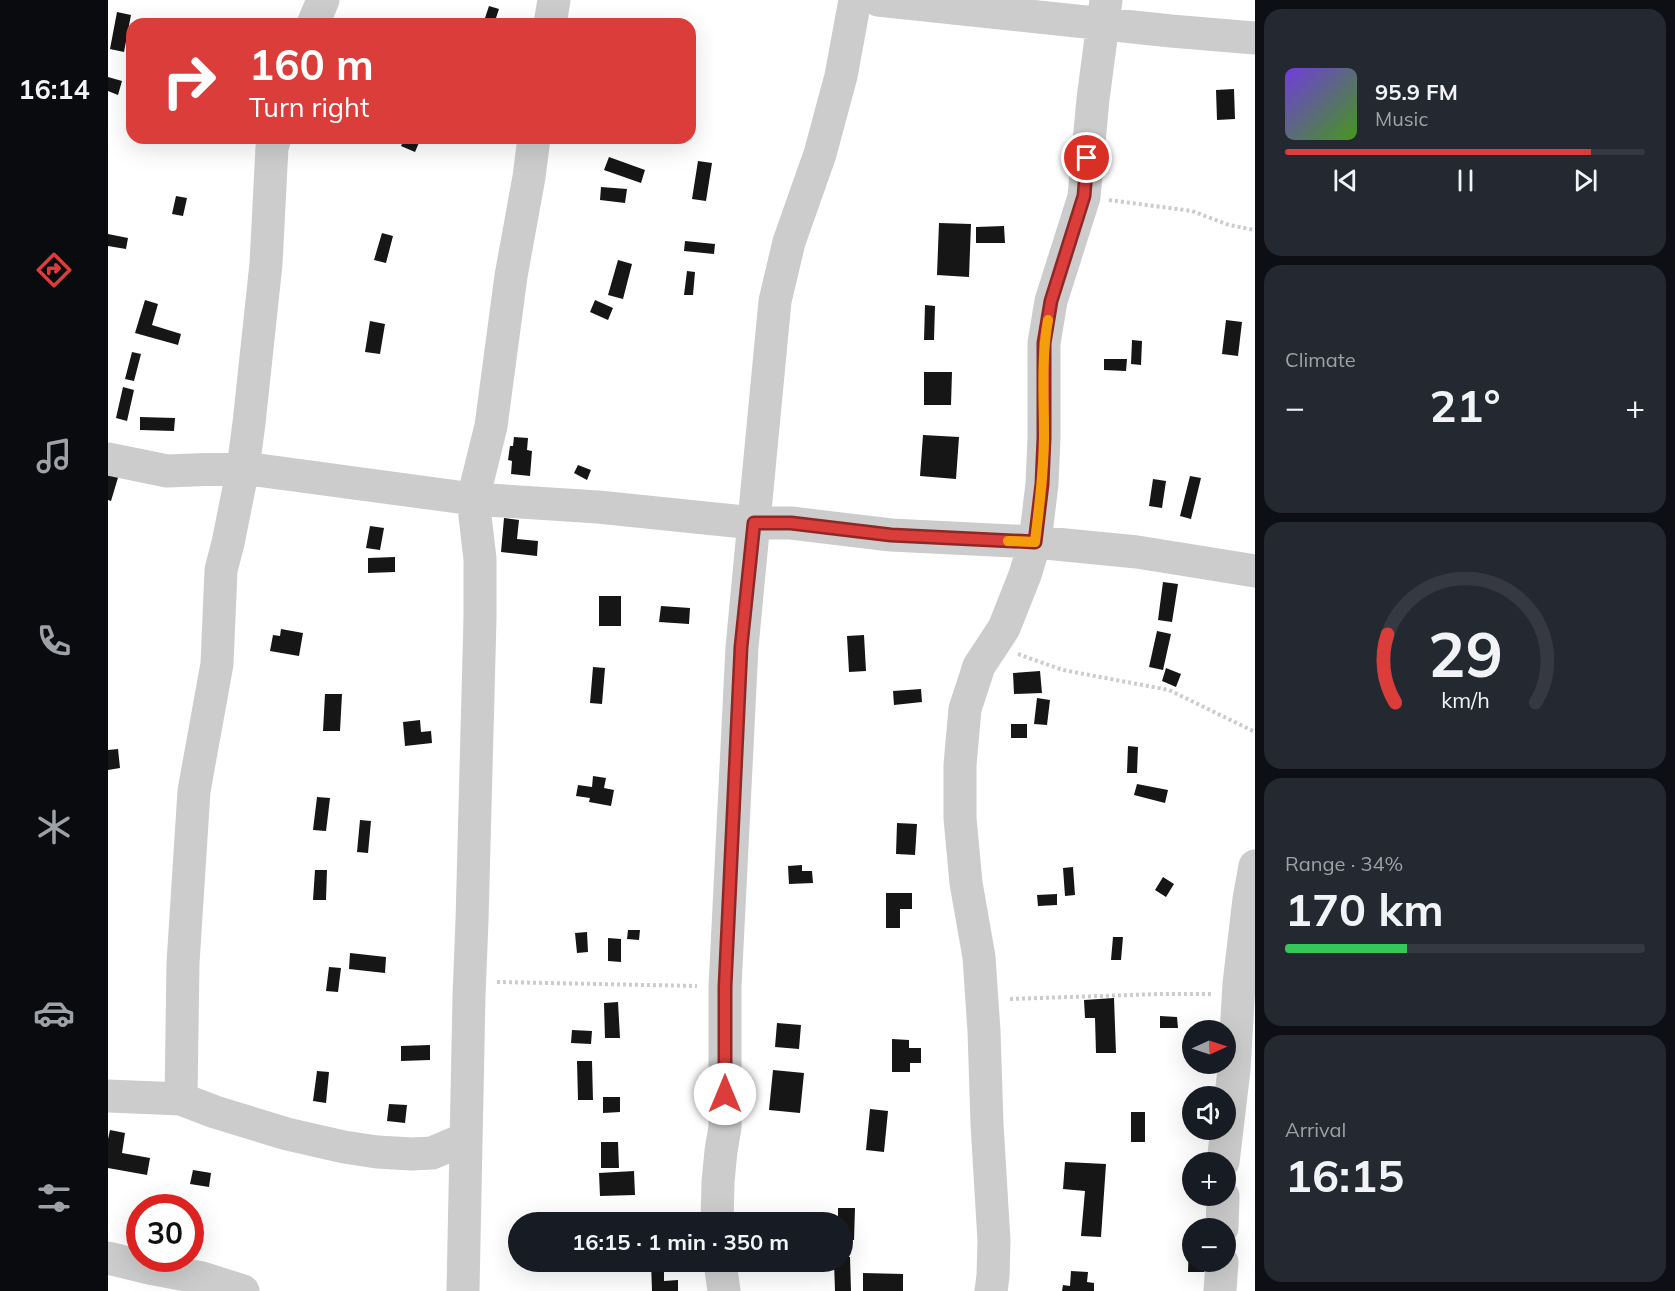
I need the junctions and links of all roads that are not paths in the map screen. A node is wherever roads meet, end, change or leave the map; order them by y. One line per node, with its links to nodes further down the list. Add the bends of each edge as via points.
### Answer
1 (323, 0): 6 (street)
2 (554, 0): 7 (street)
3 (855, 0): 14 (street, via 841,76 775,301)
4 (878, 0): 5 (street)
5 (1105, 11): 8 (street, via 1171,31); 15 (street, via 1084,196 1051,301 1044,343 1042,484)
6 (316, 18)
7 (550, 18)
8 (1255, 38)
9 (274, 144): 12 (street, via 261,318)
10 (533, 144): 13 (street, via 491,426)
11 (108, 459): 12 (street, via 167,471)
12 (243, 468): 13 (street); 19 (street, via 221,570 217,664 194,791 183,963)
13 (473, 499): 14 (street); 20 (street, via 480,559 480,618)
14 (754, 523): 15 (street); 22 (street, via 741,647 725,987 725,1127)
15 (1035, 542): 16 (street, via 1137,552); 29 (street, via 1004,628 979,666 965,709 960,765 960,818 979,957 984,1031 994,1241)
16 (1255, 571)
17 (1255, 866): 21 (street, via 1238,995)
18 (108, 1096): 19 (street)
19 (181, 1099): 20 (street, via 287,1134 377,1152 432,1153)
20 (465, 1139): 27 (street)
21 (1224, 1152)
22 (717, 1212)
23 (108, 1258): 26 (street)
24 (721, 1272): 28 (street)
25 (1221, 1272): 30 (street)
26 (243, 1291)
27 (463, 1291)
28 (724, 1291)
29 (991, 1291)
30 (1220, 1291)

